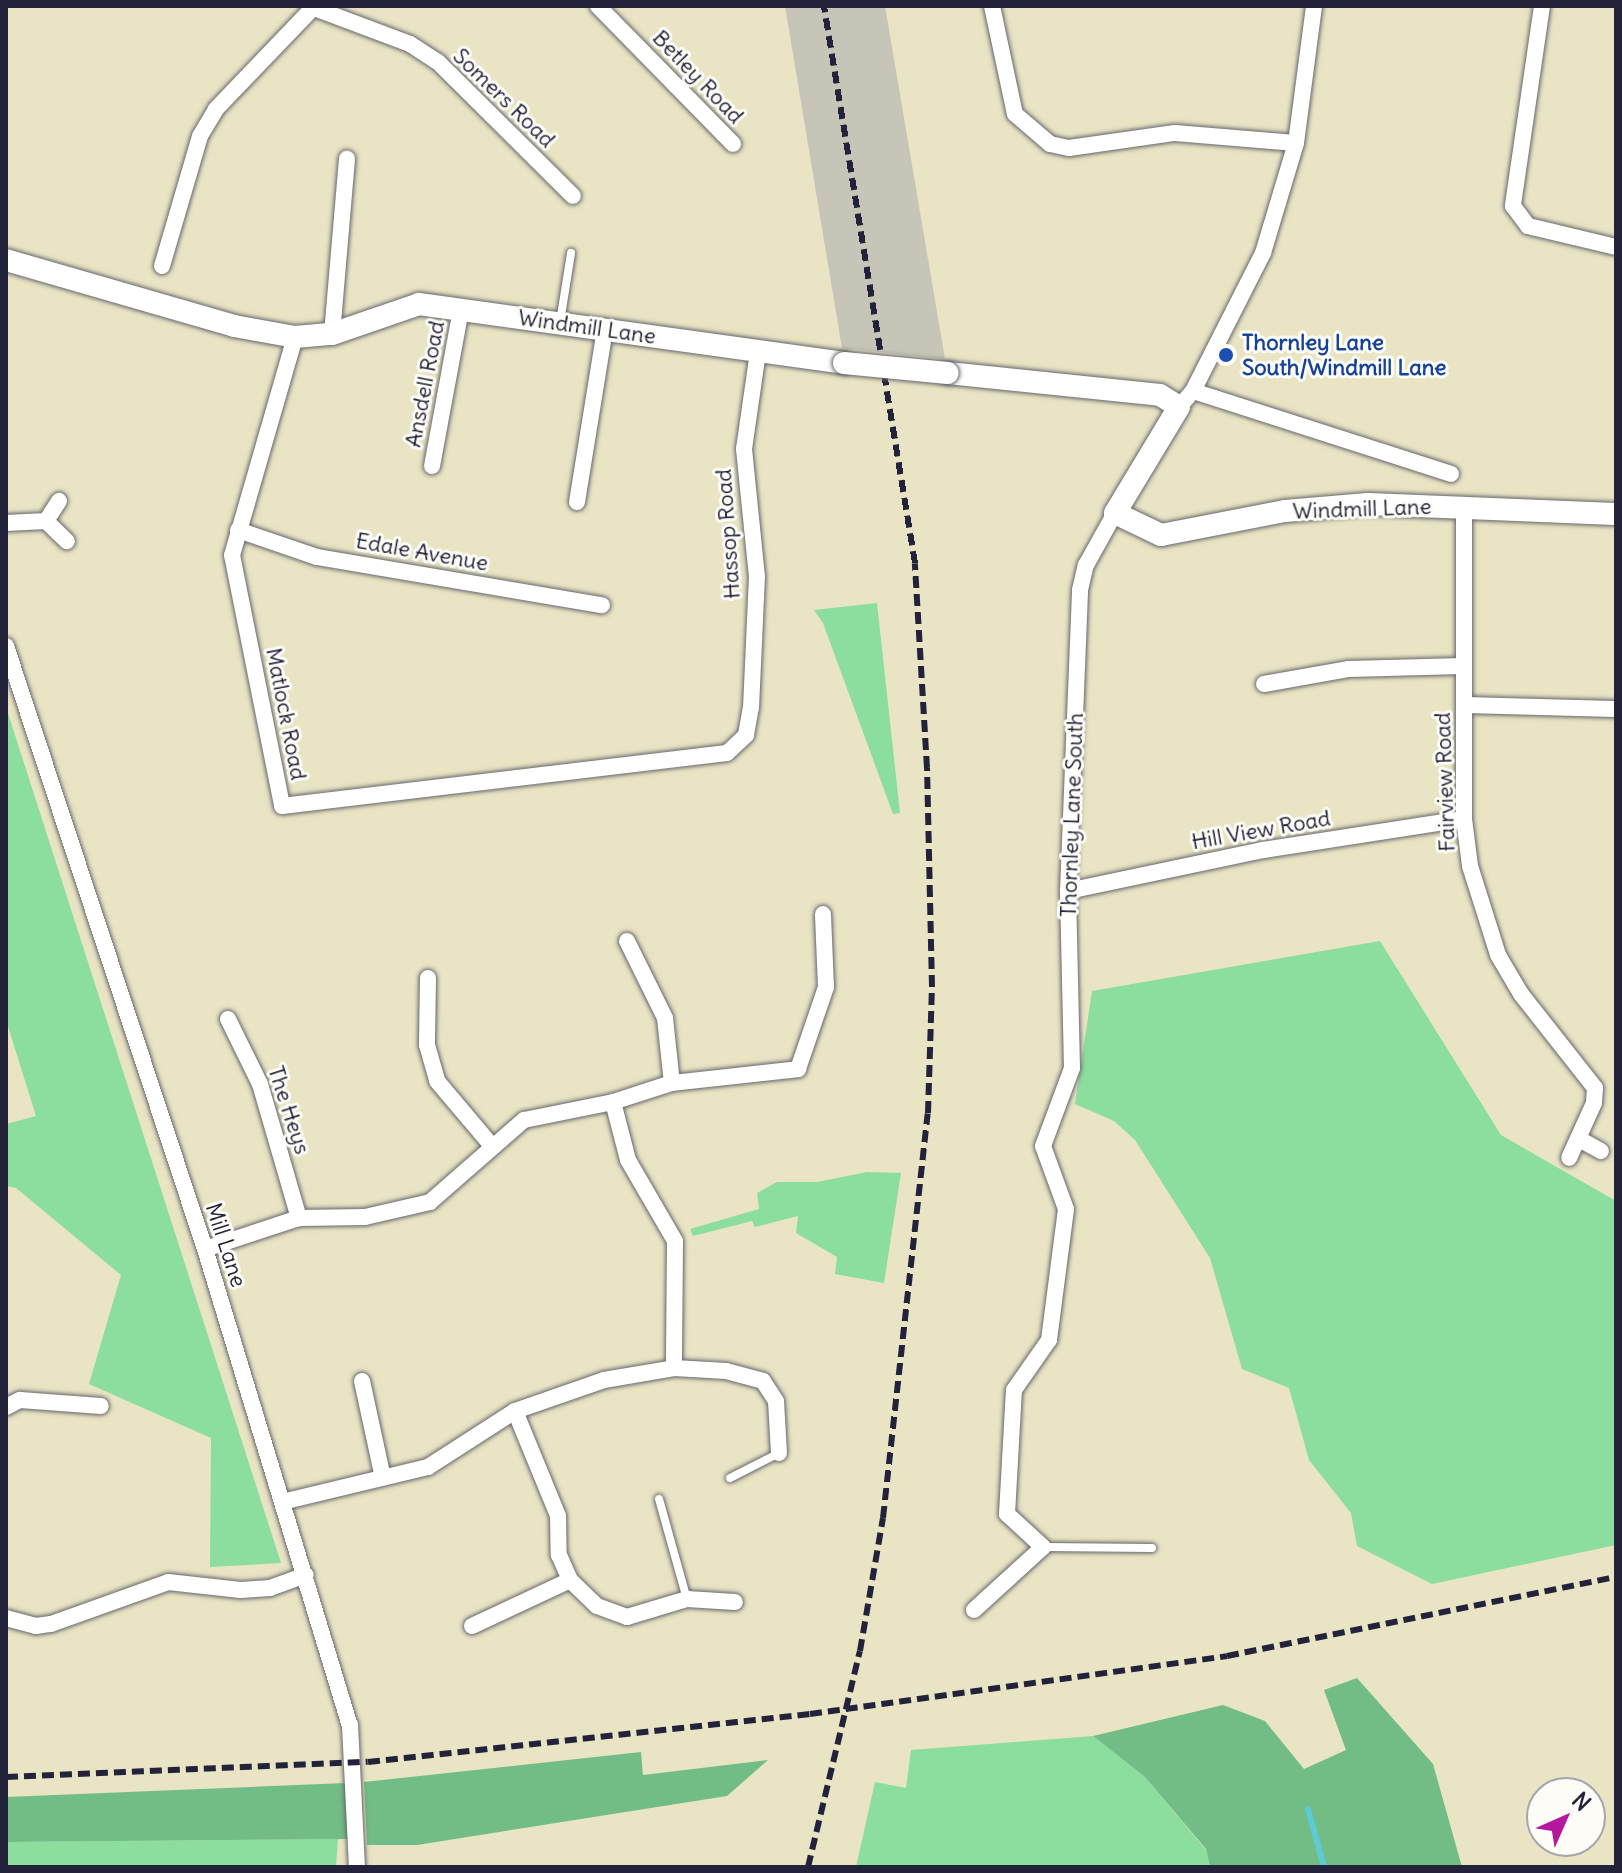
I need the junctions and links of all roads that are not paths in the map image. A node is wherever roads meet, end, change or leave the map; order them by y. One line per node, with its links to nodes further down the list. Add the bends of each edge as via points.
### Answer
1 (598, 6): 7 (street, Betley Road)
2 (992, 6): 6 (street, via 1015,114 1050,144 1069,148 1175,133)
3 (1314, 6): 6 (street, Thornley Lane South)
4 (1542, 6): 10 (street, via 1513,206 1528,226)
5 (311, 8): 9 (street, Somers Road, via 410,44 438,62); 13 (street, via 231,89 208,123)
6 (1296, 143): 20 (street, Thornley Lane South, via 1263,253)
7 (733, 144)
8 (347, 159): 17 (street)
9 (573, 196)
10 (1616, 247)
11 (571, 253): 15 (lane)
12 (6, 260): 18 (street, Windmill Lane, via 234,326)
13 (162, 266)
14 (461, 310): 15 (street, Windmill Lane); 17 (street, Windmill Lane, via 419,304); 21 (street, Ansdell Road)
15 (560, 323): 16 (street, Windmill Lane)
16 (605, 329): 19 (street, Windmill Lane); 24 (street)
17 (332, 334): 18 (street, Windmill Lane)
18 (295, 337): 30 (street, Matlock Road)
19 (758, 352): 20 (street, Windmill Lane, bridge); 38 (street, Hassop Road, via 744,449 757,577 751,708 746,735)
20 (1186, 399): 22 (street); 26 (street, Thornley Lane South)
21 (432, 466)
22 (1451, 474)
23 (59, 501): 28 (street)
24 (577, 502)
25 (1464, 506): 26 (street, Windmill Lane, via 1368,504 1285,511 1161,535); 27 (street, Windmill Lane); 34 (street, Fairview Road)
26 (1115, 513): 40 (street, Thornley Lane South, via 1081,577)
27 (1616, 514)
28 (46, 521): 29 (street); 31 (street)
29 (6, 523)
30 (238, 530): 32 (street, Edale Avenue, via 317,557); 38 (street, Matlock Road, via 232,555 282,806)
31 (67, 541)
32 (602, 605)
33 (6, 646): 52 (street, Mill Lane)
34 (1463, 666): 35 (street, via 1348,669); 36 (street, Fairview Road)
35 (1264, 684)
36 (1464, 705): 37 (street); 39 (street, Fairview Road)
37 (1616, 709)
38 (727, 753)
39 (1464, 819): 40 (street, Hill View Road, via 1263,850); 47 (street, Fairview Road, via 1480,910 1498,955 1521,994 1595,1088)
40 (1068, 891): 63 (street, Thornley Lane South, via 1072,1068 1043,1146 1066,1209 1049,1340 1014,1390 1007,1514)
41 (823, 914): 45 (street, via 826,987 798,1069)
42 (627, 941): 45 (street, via 665,1018)
43 (428, 978): 48 (street, via 427,1045 437,1081)
44 (228, 1019): 51 (street, The Heys, via 260,1084)
45 (672, 1083): 46 (street)
46 (613, 1102): 48 (street, via 524,1120); 53 (street, via 628,1160 675,1241)
47 (1579, 1139): 49 (street); 50 (street, Fairview Road)
48 (492, 1146): 51 (street, via 430,1202 365,1217)
49 (1601, 1151)
50 (1569, 1158)
51 (299, 1218): 52 (street)
52 (205, 1249): 62 (street, Mill Lane)
53 (674, 1368): 57 (street, via 604,1380); 58 (street, via 726,1371 763,1381 776,1401)
54 (362, 1381): 59 (street)
55 (101, 1406): 56 (street, via 20,1400)
56 (6, 1407)
57 (515, 1411): 59 (street, via 428,1467); 66 (street, via 558,1516 559,1555)
58 (779, 1453): 60 (lane)
59 (383, 1478): 62 (street)
60 (730, 1478)
61 (659, 1499): 67 (lane)
62 (282, 1502): 65 (street, Mill Lane)
63 (1043, 1547): 64 (lane); 69 (street)
64 (1152, 1548)
65 (306, 1575): 70 (street, via 241,1590 168,1582 51,1624); 72 (street, Mill Lane, via 350,1725)
66 (570, 1580): 67 (street, via 597,1606 627,1617); 71 (street)
67 (687, 1599): 68 (street)
68 (735, 1602)
69 (974, 1610)
70 (6, 1618)
71 (472, 1626)
72 (357, 1867)

